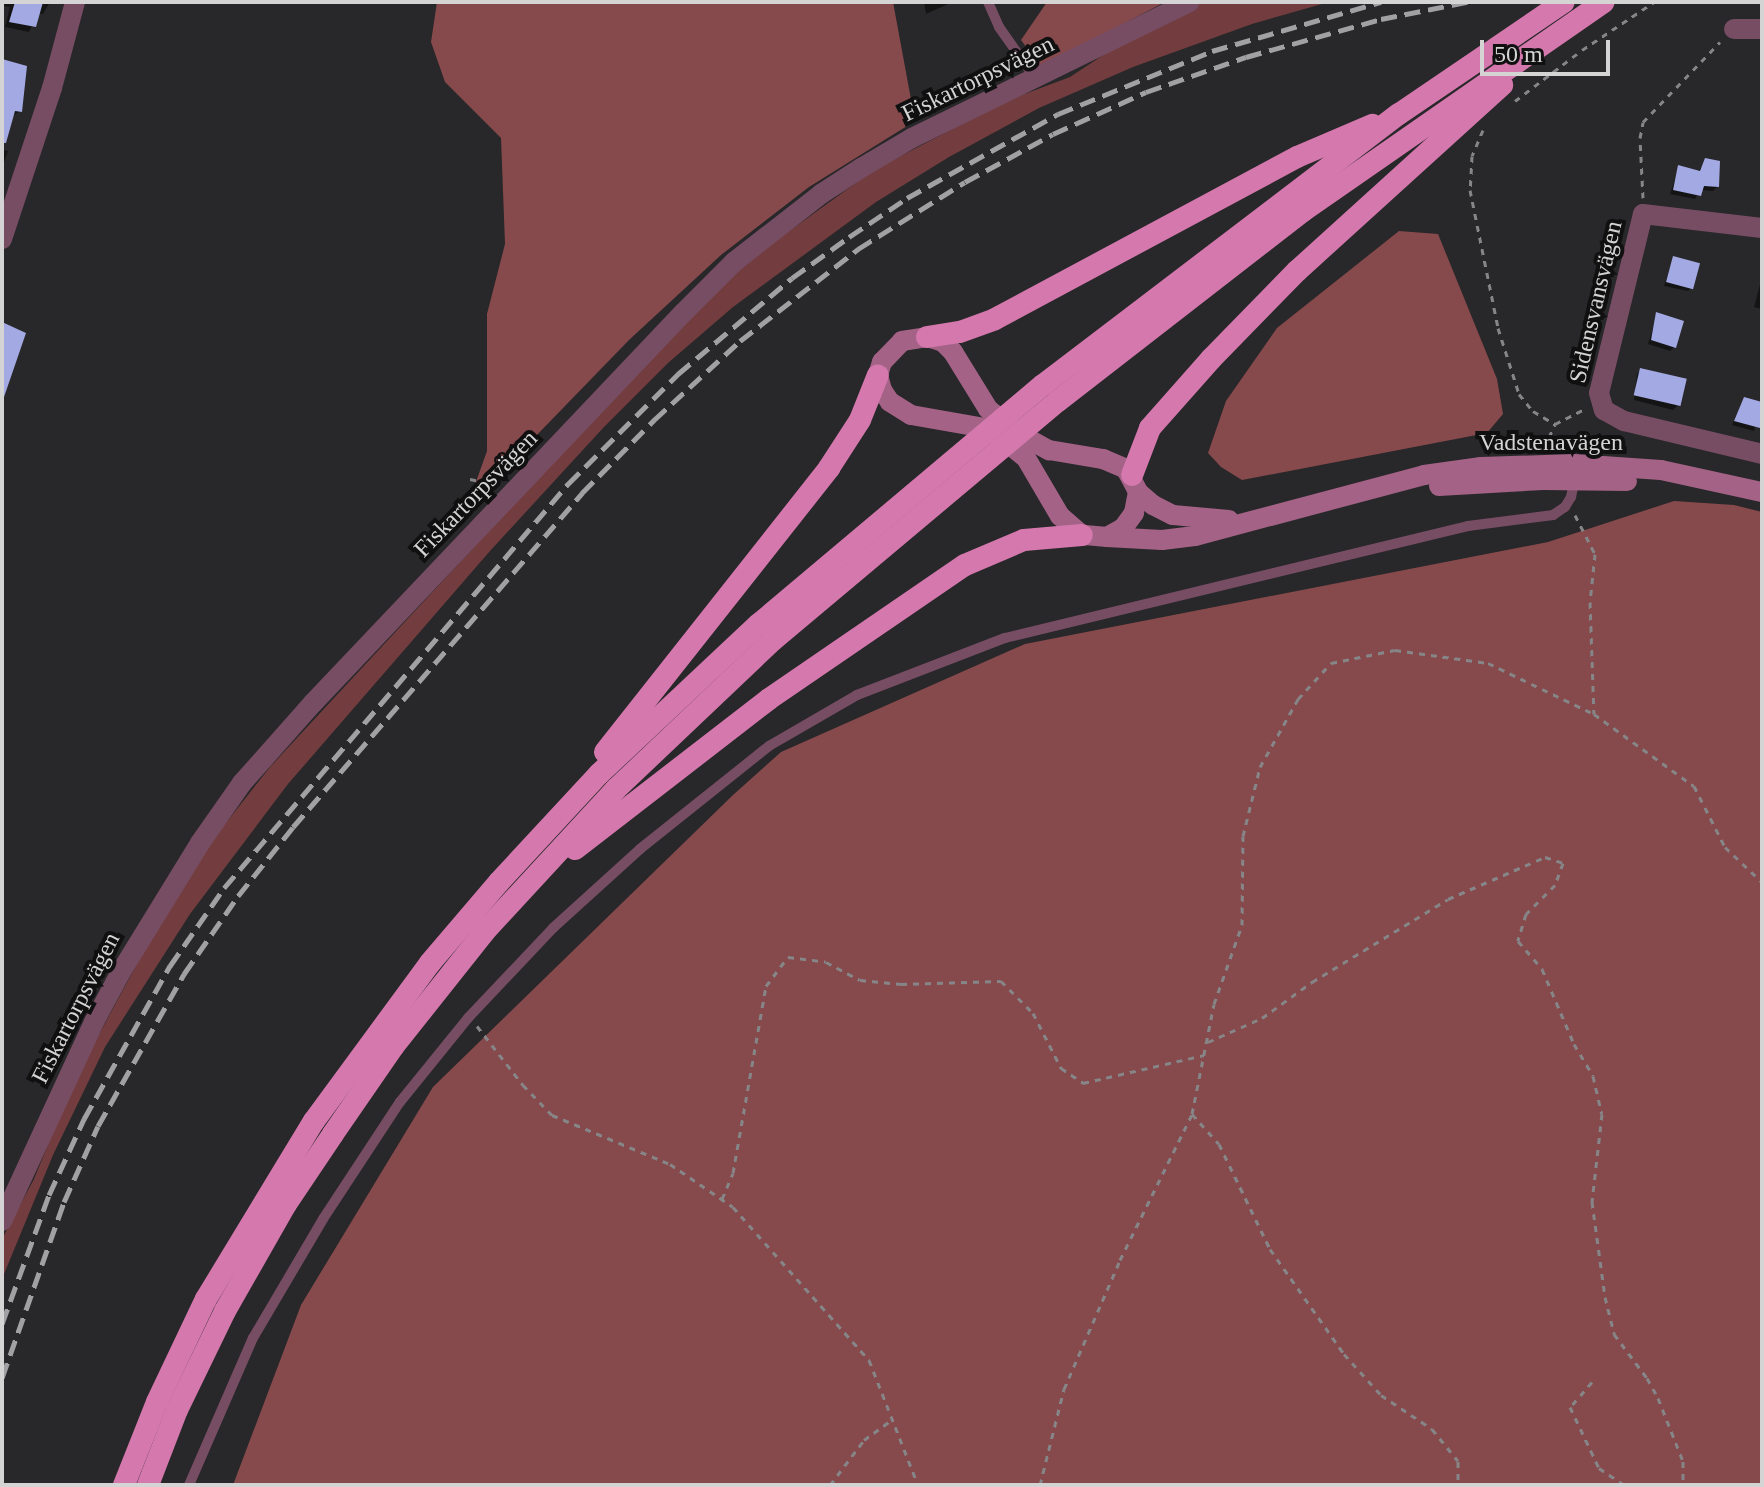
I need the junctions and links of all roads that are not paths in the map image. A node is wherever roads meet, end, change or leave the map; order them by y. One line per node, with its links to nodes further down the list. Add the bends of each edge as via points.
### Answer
1 (75, 2): 12 (street)
2 (988, 2): 9 (lane)
3 (1189, 2): 9 (street, Fiskartorpsvägen)
4 (1564, 2): 10 (highway)
5 (1604, 2): 6 (highway)
6 (1565, 27): 15 (highway); 20 (highway, via 1239,329 1161,413 1143,443)
7 (1734, 29): 8 (street)
8 (1762, 29)
9 (1036, 80): 27 (street, Fiskartorpsvägen, via 861,168 734,262 313,703 242,783 153,917 94,1022)
10 (1399, 114): 13 (highway, via 1297,157 995,319); 15 (highway)
11 (1762, 228): 16 (street, Sidensvansvägen, via 1643,214)
12 (2, 239)
13 (927, 337): 14 (main road, via 902,341); 20 (main road, Vadstenavägen, via 953,352 988,409 1016,432 1049,450 1115,463)
14 (878, 375): 23 (main road, via 882,390 911,415 968,422 1005,441 1026,458 1060,516); 25 (highway, via 860,420 829,468)
15 (1050, 393): 19 (highway)
16 (1600, 403): 17 (street, Vadstenavägen, via 1624,421)
17 (1762, 454)
18 (1574, 472): 21 (main road, Vadstenavägen, via 1661,470); 22 (main road, Vadstenavägen, via 1481,467 1424,475); 30 (lane, via 1565,507 1544,517 1468,526 1005,638 857,695 769,746 553,928 468,1018 400,1102 253,1338)
19 (942, 481): 25 (highway, via 713,664); 26 (highway, via 616,789)
20 (1135, 483): 22 (main road, Vadstenavägen, via 1153,505 1173,515); 24 (main road, via 1129,521)
21 (1762, 492)
22 (1249, 521): 24 (main road, Vadstenavägen, via 1162,540)
23 (1082, 535): 24 (main road, Vadstenavägen); 26 (highway, via 1013,543 948,576 769,699)
24 (1107, 537)
25 (540, 836): 28 (highway, via 376,1032 269,1190 181,1349)
26 (520, 891): 29 (highway, via 393,1047 286,1204 202,1356)
27 (2, 1221)
28 (124, 1485)
29 (148, 1485)
30 (189, 1485)

